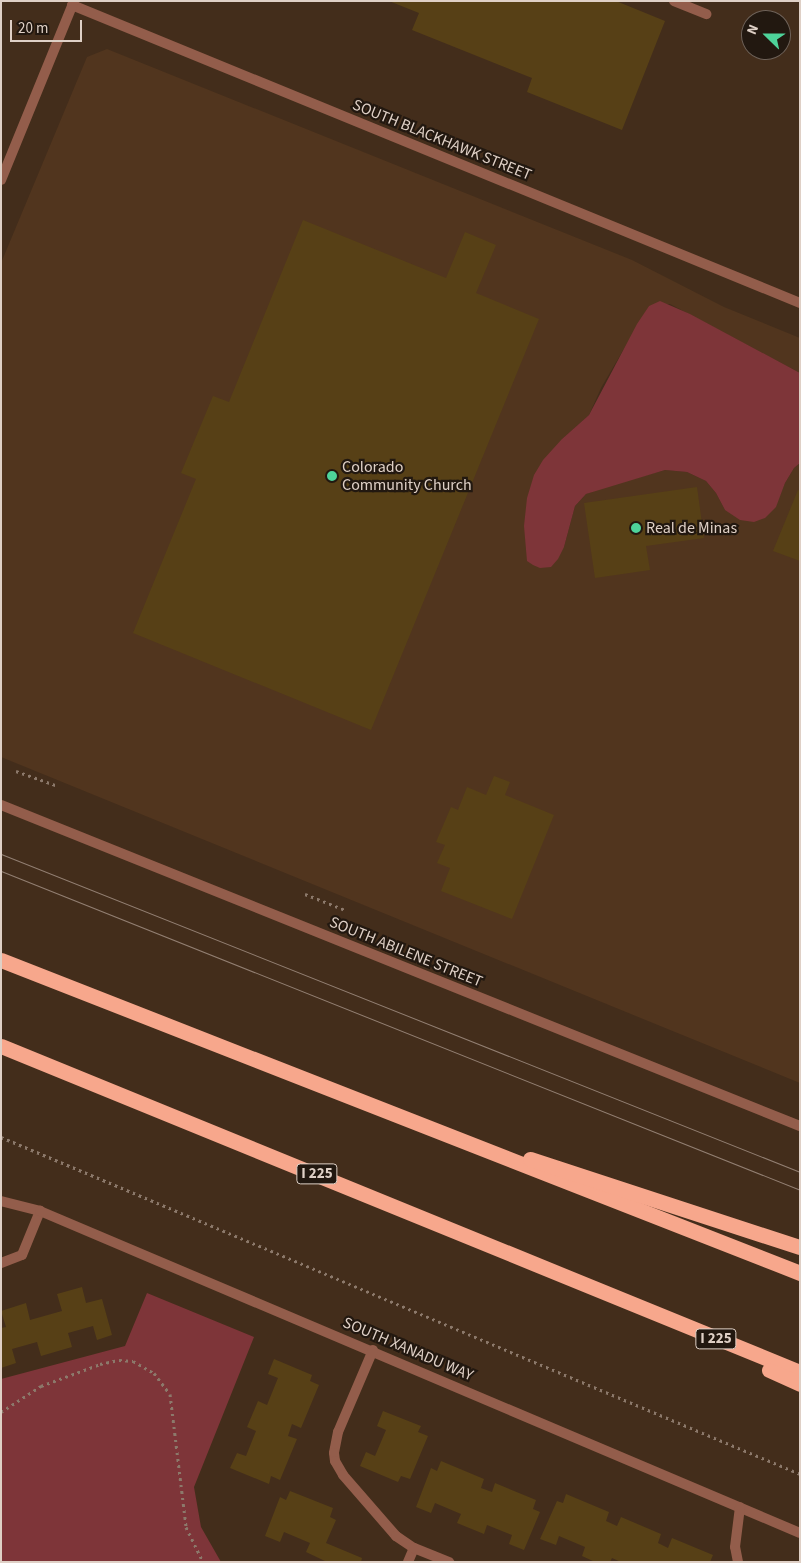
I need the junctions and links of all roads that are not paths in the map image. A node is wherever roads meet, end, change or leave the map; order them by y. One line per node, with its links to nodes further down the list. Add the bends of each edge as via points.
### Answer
1 (674, 1): 3 (street)
2 (73, 3): 4 (street); 5 (street, SOUTH BLACKHAWK STREET)
3 (707, 14)
4 (1, 180)
5 (800, 303)
6 (1, 804): 10 (street, SOUTH ABILENE STREET)
7 (1, 960): 9 (highway)
8 (1, 1046): 16 (highway, I 225)
9 (378, 1109): 13 (highway); 15 (highway)
10 (800, 1126)
11 (1, 1201): 12 (street, SOUTH XANADU WAY)
12 (40, 1211): 14 (street, via 22,1255); 17 (street, SOUTH XANADU WAY)
13 (800, 1247)
14 (1, 1263)
15 (800, 1273)
16 (632, 1305): 18 (highway, I 225); 19 (highway)
17 (373, 1350): 20 (street, SOUTH XANADU WAY); 22 (street, via 338,1432 334,1453 343,1475 391,1531)
18 (800, 1372)
19 (800, 1384)
20 (740, 1507): 21 (street, SOUTH XANADU WAY); 25 (street, via 735,1547)
21 (800, 1532)
22 (414, 1548): 23 (street); 24 (street)
23 (408, 1562)
24 (449, 1562)
25 (738, 1562)

